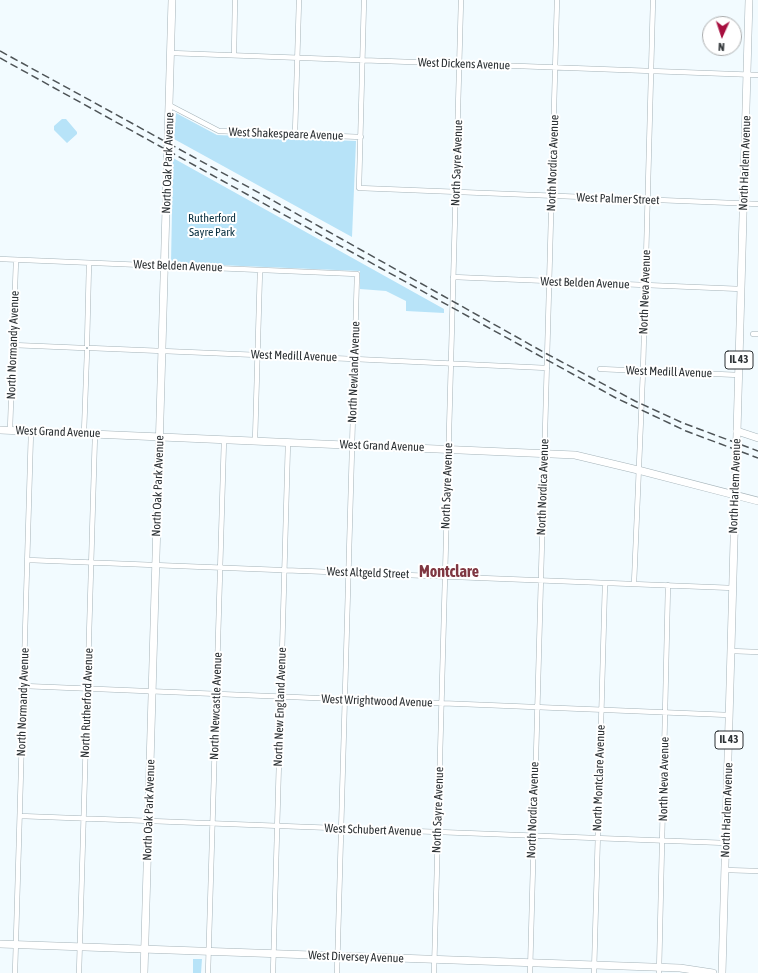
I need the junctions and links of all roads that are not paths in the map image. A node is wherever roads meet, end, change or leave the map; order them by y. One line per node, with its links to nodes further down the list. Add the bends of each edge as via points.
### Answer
1 (172, 0): 9 (main road, North Oak Park Avenue)
2 (235, 0): 10 (street)
3 (299, 0): 11 (street)
4 (364, 0): 12 (street)
5 (461, 0): 13 (street, North Sayre Avenue)
6 (557, 0): 14 (street, North Nordica Avenue)
7 (653, 0): 15 (street, North Neva Avenue)
8 (749, 0): 16 (main road, North Harlem Avenue / IL 43)
9 (171, 53): 10 (street, West Dickens Avenue); 18 (main road, North Oak Park Avenue)
10 (234, 55): 11 (street, West Dickens Avenue)
11 (297, 57): 12 (street, West Dickens Avenue); 19 (street)
12 (363, 60): 13 (street, West Dickens Avenue); 20 (street)
13 (459, 64): 14 (street, West Dickens Avenue); 21 (street, North Sayre Avenue)
14 (555, 67): 15 (street, West Dickens Avenue); 22 (street, North Nordica Avenue)
15 (651, 71): 16 (street, West Dickens Avenue); 23 (street, North Neva Avenue)
16 (747, 75): 17 (street, West Dickens Avenue); 24 (main road, North Harlem Avenue / IL 43)
17 (758, 75)
18 (169, 105): 19 (street, West Shakespeare Avenue, via 219,132); 29 (main road, North Oak Park Avenue)
19 (295, 134): 20 (street, West Shakespeare Avenue)
20 (361, 137): 21 (street, West Palmer Street, via 359,188)
21 (456, 192): 22 (street, West Palmer Street); 32 (street, North Sayre Avenue)
22 (552, 196): 23 (street, West Palmer Street); 33 (street, North Nordica Avenue)
23 (648, 200): 24 (street, West Palmer Street); 34 (street, North Neva Avenue)
24 (743, 204): 25 (street, West Palmer Street); 35 (main road, North Harlem Avenue / IL 43)
25 (758, 204)
26 (0, 259): 27 (street, West Belden Avenue)
27 (16, 260): 28 (street, West Belden Avenue); 36 (street, North Normandy Avenue)
28 (89, 263): 29 (street, West Belden Avenue); 37 (street)
29 (164, 266): 30 (street, West Belden Avenue); 38 (main road, North Oak Park Avenue)
30 (260, 270): 31 (street, West Belden Avenue); 39 (street)
31 (357, 274): 40 (street, North Newland Avenue)
32 (453, 277): 33 (street, West Belden Avenue); 41 (street, North Sayre Avenue)
33 (549, 281): 34 (street, West Belden Avenue); 42 (street, North Nordica Avenue)
34 (645, 285): 35 (street, West Belden Avenue); 44 (street, North Neva Avenue)
35 (741, 289): 45 (main road, North Harlem Avenue / IL 43)
36 (13, 345): 37 (street, West Medill Avenue); 47 (street, North Normandy Avenue)
37 (87, 348): 38 (street, West Medill Avenue); 50 (street)
38 (162, 351): 39 (street, West Medill Avenue); 52 (main road, North Oak Park Avenue)
39 (258, 355): 40 (street, West Medill Avenue); 55 (street)
40 (354, 359): 41 (street, West Medill Avenue); 57 (street, North Newland Avenue)
41 (451, 363): 42 (street, West Medill Avenue); 58 (street, North Sayre Avenue)
42 (547, 368): 59 (street, North Nordica Avenue)
43 (600, 369): 44 (street, West Medill Avenue)
44 (642, 371): 45 (street, West Medill Avenue); 60 (street, North Neva Avenue)
45 (739, 375): 49 (main road, North Harlem Avenue / IL 43)
46 (0, 430): 47 (main road, West Grand Avenue)
47 (10, 430): 48 (main road, West Grand Avenue)
48 (31, 431): 50 (main road, West Grand Avenue); 63 (street, North Normandy Avenue)
49 (737, 431): 53 (main road); 61 (main road, North Harlem Avenue / IL 43)
50 (84, 433): 51 (main road, West Grand Avenue)
51 (95, 434): 52 (main road, West Grand Avenue); 64 (street, North Rutherford Avenue)
52 (160, 436): 54 (main road, West Grand Avenue); 65 (main road, North Oak Park Avenue)
53 (758, 438)
54 (224, 439): 55 (main road, West Grand Avenue); 66 (street, North Newcastle Avenue)
55 (255, 440): 56 (main road, West Grand Avenue)
56 (288, 442): 57 (main road, West Grand Avenue); 67 (street, North New England Avenue)
57 (352, 445): 58 (main road, West Grand Avenue); 68 (street, North Newland Avenue)
58 (448, 449): 59 (main road, West Grand Avenue); 69 (street, North Sayre Avenue)
59 (544, 453): 60 (main road, West Grand Avenue, via 575,455); 70 (street, North Nordica Avenue)
60 (638, 470): 61 (main road, West Grand Avenue); 72 (street, North Neva Avenue)
61 (735, 495): 62 (main road, West Grand Avenue); 74 (main road, North Harlem Avenue / IL 43)
62 (758, 501)
63 (28, 560): 64 (street, West Altgeld Street); 77 (street, North Normandy Avenue)
64 (91, 562): 65 (street, West Altgeld Street); 78 (street, North Rutherford Avenue)
65 (156, 565): 66 (street, West Altgeld Street); 79 (main road, North Oak Park Avenue)
66 (220, 568): 67 (street, West Altgeld Street); 80 (street, North Newcastle Avenue)
67 (284, 570): 68 (street, West Altgeld Street); 81 (street, North New England Avenue)
68 (348, 573): 69 (street, West Altgeld Street); 82 (street, North Newland Avenue)
69 (445, 576): 70 (street, West Altgeld Street); 83 (street, North Sayre Avenue)
70 (540, 580): 71 (street, West Altgeld Street); 84 (street, North Nordica Avenue)
71 (605, 583): 72 (street, West Altgeld Street); 85 (street, North Montclare Avenue)
72 (634, 584): 73 (street, West Altgeld Street)
73 (668, 585): 74 (street, West Altgeld Street); 86 (street, North Neva Avenue)
74 (733, 588): 75 (main road, North Harlem Avenue / IL 43)
75 (731, 651): 76 (street); 87 (main road, North Harlem Avenue / IL 43)
76 (758, 652)
77 (24, 686): 78 (street, West Wrightwood Avenue); 88 (street, North Normandy Avenue)
78 (87, 689): 79 (street, West Wrightwood Avenue); 89 (street, North Rutherford Avenue)
79 (152, 692): 80 (street, West Wrightwood Avenue); 90 (main road, North Oak Park Avenue)
80 (216, 694): 81 (street, West Wrightwood Avenue); 91 (street, North Newcastle Avenue)
81 (280, 697): 82 (street, West Wrightwood Avenue); 92 (street, North New England Avenue)
82 (345, 699): 83 (street, West Wrightwood Avenue); 93 (street, North Newland Avenue)
83 (441, 703): 84 (street, West Wrightwood Avenue); 94 (street, North Sayre Avenue)
84 (536, 707): 85 (street, West Wrightwood Avenue); 95 (street, North Nordica Avenue)
85 (601, 710): 86 (street, West Wrightwood Avenue); 96 (street, North Montclare Avenue)
86 (665, 712): 87 (street, West Wrightwood Avenue); 97 (street, North Neva Avenue)
87 (729, 715): 98 (main road, North Harlem Avenue / IL 43)
88 (20, 816): 89 (street, West Schubert Avenue); 102 (street, North Normandy Avenue)
89 (84, 819): 90 (street, West Schubert Avenue); 103 (street, North Rutherford Avenue)
90 (148, 821): 91 (street, West Schubert Avenue); 104 (main road, North Oak Park Avenue)
91 (212, 824): 92 (street, West Schubert Avenue); 105 (street, North Newcastle Avenue)
92 (277, 826): 93 (street, West Schubert Avenue); 106 (street, North New England Avenue)
93 (341, 829): 94 (street, West Schubert Avenue); 107 (street, North Newland Avenue)
94 (438, 832): 95 (street, West Schubert Avenue); 108 (street, North Sayre Avenue)
95 (533, 836): 96 (street, West Schubert Avenue); 109 (street, North Nordica Avenue)
96 (597, 838): 97 (street, West Schubert Avenue); 110 (street, North Montclare Avenue)
97 (662, 841): 98 (street, West Schubert Avenue); 111 (street, North Neva Avenue)
98 (726, 843): 99 (main road, North Harlem Avenue / IL 43)
99 (725, 870): 100 (street); 121 (main road, North Harlem Avenue / IL 43)
100 (758, 871)
101 (0, 944): 102 (main road, West Diversey Avenue)
102 (16, 945): 103 (main road, West Diversey Avenue); 112 (street, North Normandy Avenue)
103 (80, 947): 104 (main road, West Diversey Avenue); 113 (street, North Rutherford Avenue)
104 (145, 949): 105 (main road, West Diversey Avenue); 114 (main road, North Oak Park Avenue)
105 (209, 952): 106 (main road, West Diversey Avenue); 115 (street, North Newcastle Avenue)
106 (273, 954): 107 (main road, West Diversey Avenue); 116 (street, North New England Avenue)
107 (337, 956): 108 (main road, West Diversey Avenue); 117 (street, North Newland Avenue)
108 (434, 960): 109 (main road, West Diversey Avenue); 118 (street, North Sayre Avenue)
109 (529, 963): 110 (main road, West Diversey Avenue); 119 (street, North Nordica Avenue)
110 (594, 969): 111 (main road, West Diversey Avenue)
111 (659, 970): 120 (main road, West Diversey Avenue, via 680,968)
112 (15, 973)
113 (79, 973)
114 (144, 973)
115 (208, 973)
116 (273, 973)
117 (337, 973)
118 (434, 973)
119 (530, 973)
120 (713, 973)
121 (722, 973)

